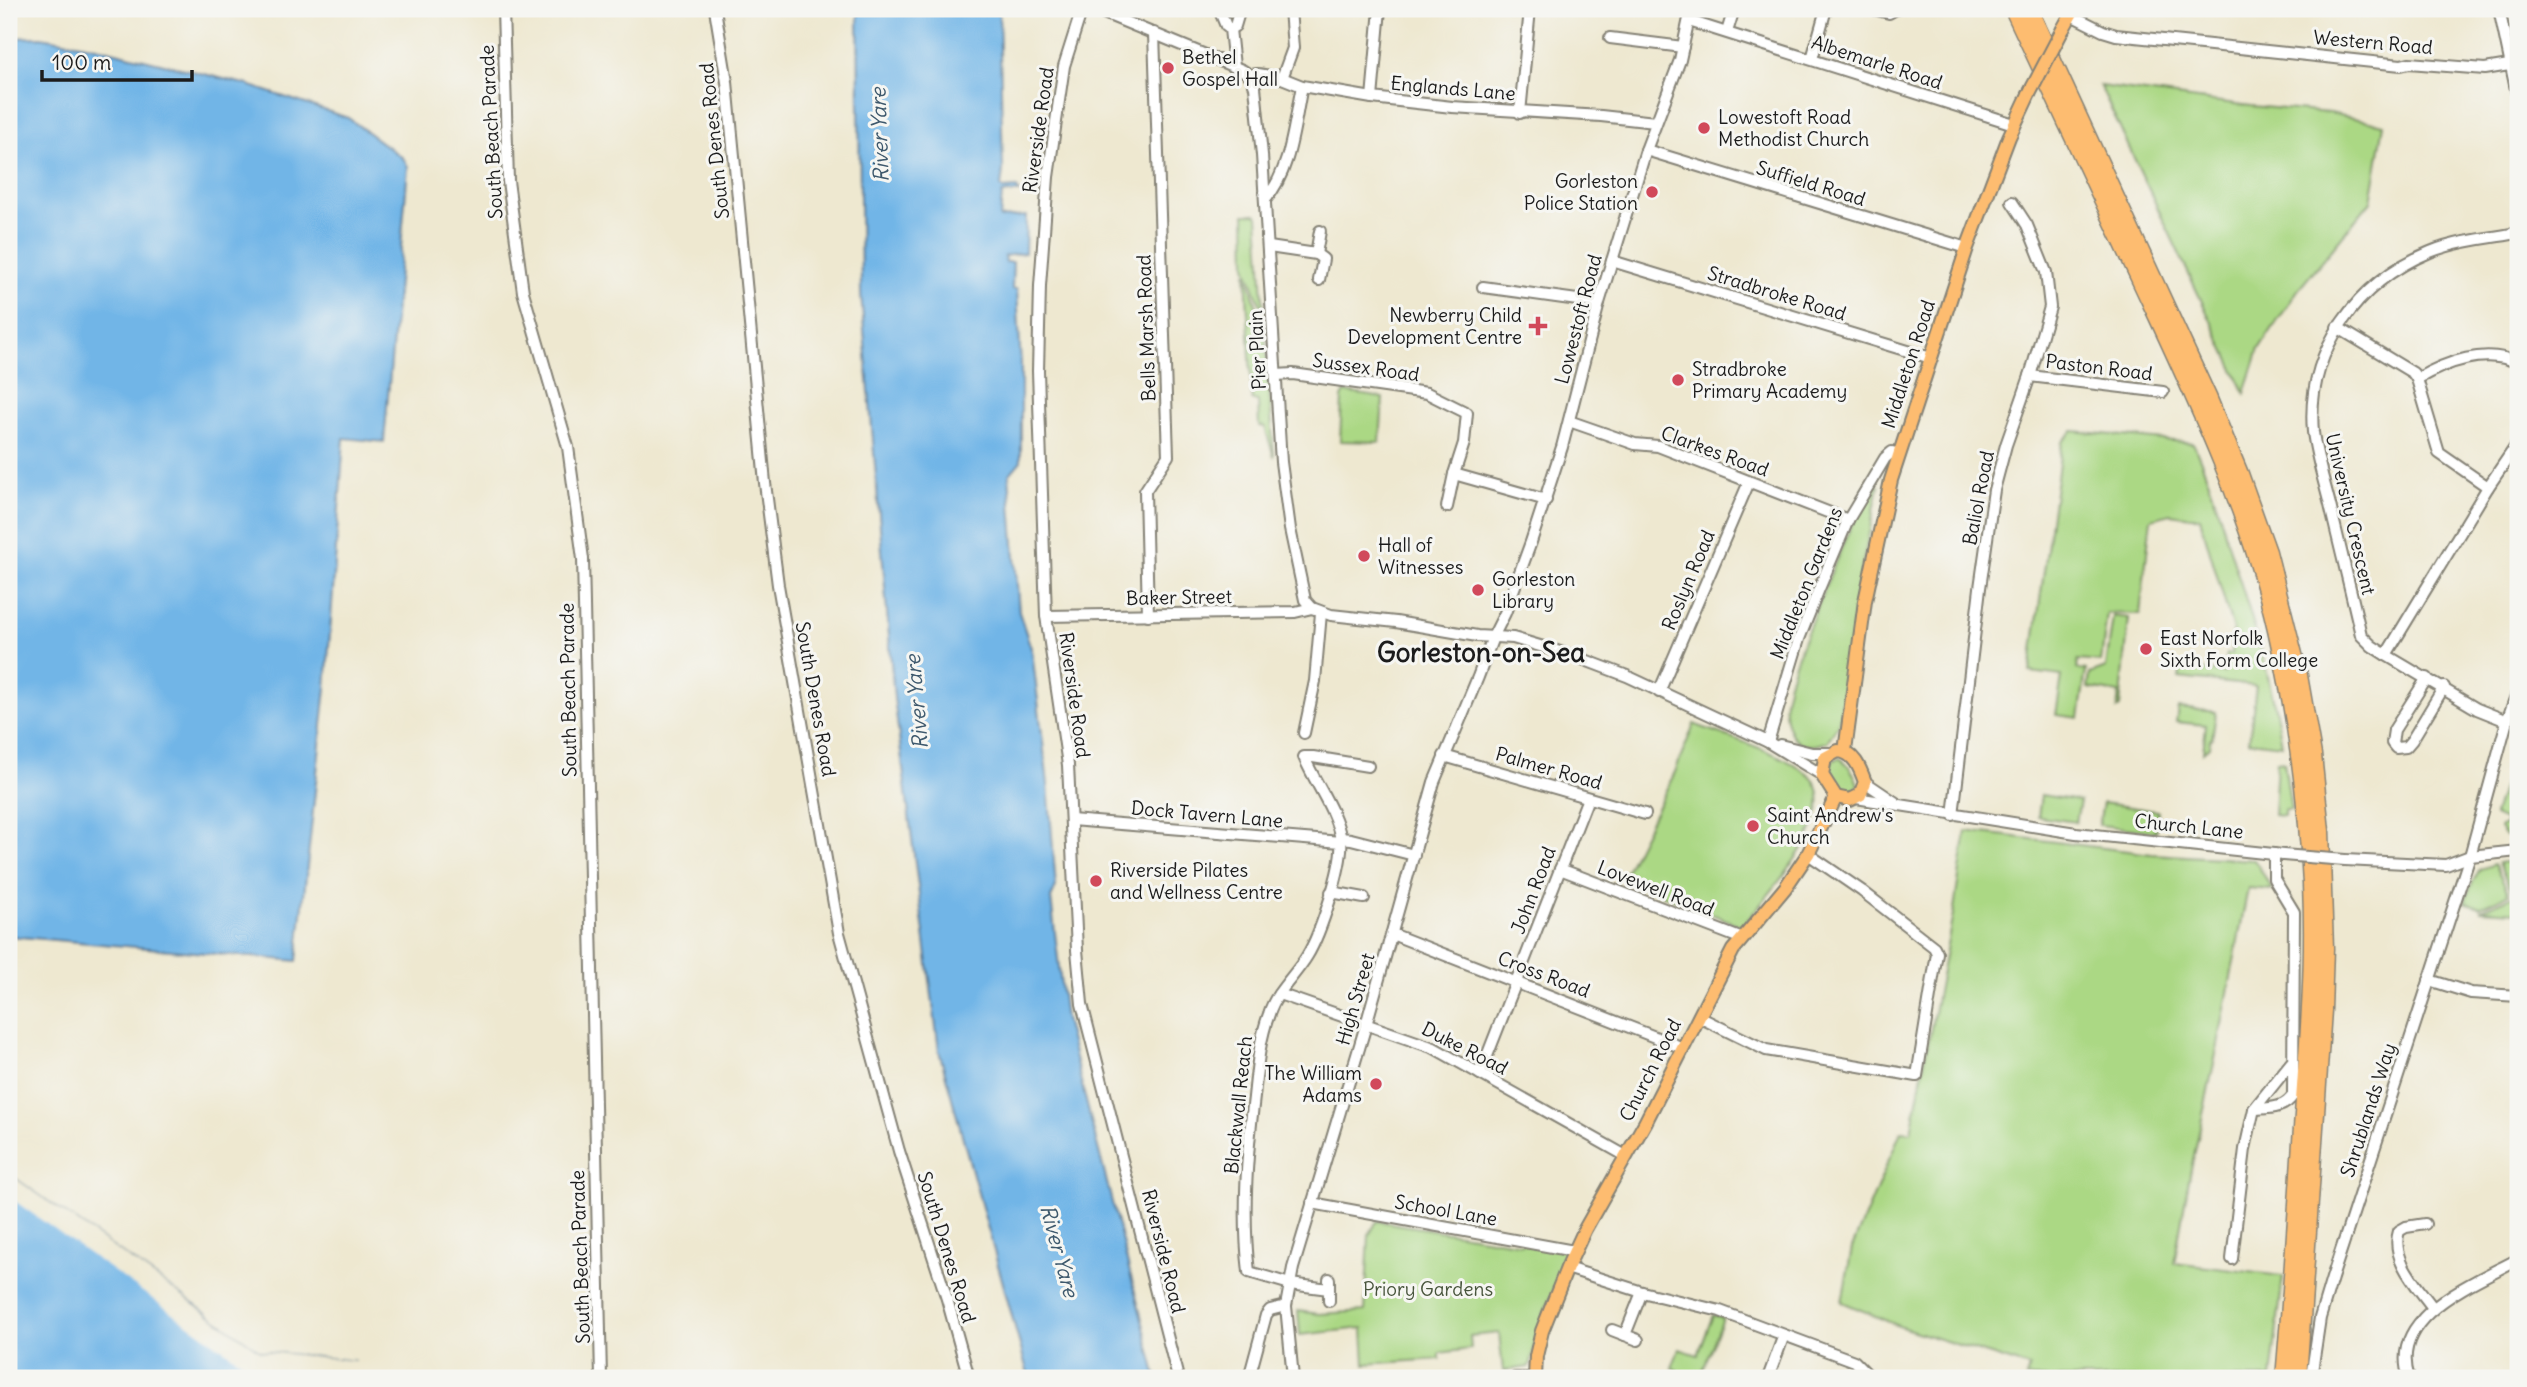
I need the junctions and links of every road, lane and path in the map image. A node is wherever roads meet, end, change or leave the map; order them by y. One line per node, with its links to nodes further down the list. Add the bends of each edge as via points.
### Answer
1 (503, 9): 127 (street, South Beach Parade, via 508,181 523,292 568,447 583,559)
2 (715, 9): 128 (street, South Denes Road, via 727,82 778,585 839,933 899,1151)
3 (1082, 9): 68 (street, Riverside Road, via 1064,66 1055,117 1040,286 1039,444)
4 (1094, 9): 22 (street)
5 (1219, 9): 20 (street)
6 (1240, 9): 20 (street)
7 (1290, 9): 29 (street, via 1293,48)
8 (1380, 9): 31 (street)
9 (1530, 9): 33 (street)
10 (1692, 9): 19 (street, Lowestoft Road)
11 (1734, 9): 21 (street)
12 (1826, 9): 25 (street)
13 (1873, 9): 14 (street, via 1889,13)
14 (1896, 9)
15 (2013, 9): 136 (highway, via 2219,457 2256,557 2282,661 2299,752 2311,886 2310,1010)
16 (2029, 9): 137 (highway, via 2241,474 2268,552 2298,670 2321,831 2325,948)
17 (2499, 9): 26 (street)
18 (2073, 12): 26 (street, Western Road, via 2116,35 2401,65 2485,69); 35 (main road, Middleton Road, bridge)
19 (1689, 21): 21 (street, Albemarle Road); 24 (street, Lowestoft Road)
20 (1230, 29): 27 (street)
21 (1727, 32): 25 (street, Albemarle Road)
22 (1154, 33): 27 (street); 67 (street, Bells Marsh Road, via 1168,456 1145,491)
23 (1610, 38): 24 (street)
24 (1683, 47): 34 (street, Lowestoft Road)
25 (1812, 60): 35 (street, Albemarle Road)
26 (2509, 65): 32 (street)
27 (1234, 66): 28 (street)
28 (1250, 75): 29 (street, Englands Lane); 37 (street, Pier Plain, via 1255,87)
29 (1282, 78): 30 (street, Englands Lane)
30 (1302, 86): 31 (street, Englands Lane); 37 (street, via 1278,186)
31 (1372, 98): 33 (street, Englands Lane)
32 (2518, 99)
33 (1520, 113): 34 (street, Englands Lane)
34 (1655, 122): 36 (street, Lowestoft Road)
35 (2014, 124): 42 (main road, Middleton Road)
36 (1646, 150): 42 (street, Suffield Road); 44 (street, Lowestoft Road)
37 (1265, 200): 41 (street, Pier Plain)
38 (2012, 202): 54 (street, Baliol Road, via 2046,272 2049,295 2049,317)
39 (1320, 231): 43 (street)
40 (2518, 233): 50 (street, University Crescent, via 2432,251 2400,266 2366,293)
41 (1269, 247): 43 (street); 53 (street, Pier Plain)
42 (1967, 248): 51 (main road, Middleton Road)
43 (1316, 254): 45 (street, via 1323,259)
44 (1612, 261): 49 (street, Lowestoft Road); 51 (street, Stradbroke Road)
45 (1320, 280)
46 (1483, 287): 47 (street)
47 (1498, 289): 48 (street); 49 (street)
48 (1496, 301)
49 (1599, 303): 57 (street, Lowestoft Road)
50 (2337, 327): 55 (street, via 2404,366); 70 (street, University Crescent, via 2318,376 2315,445 2361,635)
51 (1931, 358): 59 (main road, Middleton Road)
52 (2518, 363): 55 (street, via 2494,354 2454,362)
53 (1276, 375): 60 (street, Sussex Road, via 1427,393 1467,413); 66 (street, Pier Plain, via 1290,528 1301,588 1305,600)
54 (2031, 376): 56 (street, Paston Road); 88 (street, Baliol Road, via 2006,444 1990,515)
55 (2417, 379): 62 (street, via 2439,453)
56 (2163, 392)
57 (1569, 421): 61 (street, Clarkes Road, via 1635,444 1658,446); 63 (street, Lowestoft Road)
58 (2518, 443): 62 (street)
59 (1898, 454): 65 (street, Middleton Gardens, via 1892,452 1885,458); 78 (main road, Middleton Road)
60 (1454, 474): 63 (street); 64 (street, Sussex Road)
61 (1749, 482): 65 (street, Clarkes Road); 74 (street, Roslyn Road)
62 (2488, 487): 70 (street)
63 (1546, 500): 69 (street, Lowestoft Road)
64 (1447, 507)
65 (1849, 520): 77 (street, Middleton Gardens, via 1799,639)
66 (1317, 611): 67 (street, Baker Street); 69 (street, Baker Street); 76 (street, via 1315,681)
67 (1148, 615): 68 (street, Baker Street)
68 (1046, 616): 89 (street, Riverside Road, via 1068,765)
69 (1493, 636): 74 (street, via 1577,657); 79 (street, High Street)
70 (2386, 655): 71 (street, University Crescent)
71 (2427, 678): 72 (street, University Crescent); 72 (street, via 2394,730 2396,748 2406,747 2412,740)
72 (2444, 687): 75 (street, University Crescent, via 2477,709)
73 (2518, 690): 75 (street, Shrublands Way)
74 (1659, 692): 77 (street)
75 (2507, 720): 95 (street, Shrublands Way)
76 (1304, 733)
77 (1768, 742): 78 (street, via 1812,753); 81 (street)
78 (1838, 752): 81 (main road, via 1825,758); 82 (main road, Church Lane, via 1856,763)
79 (1444, 756): 84 (street, Palmer Road); 93 (street, High Street)
80 (1368, 766): 90 (street, Blackwall Reach, via 1304,757 1332,811)
81 (1822, 775): 83 (main road)
82 (1865, 782): 85 (main road); 86 (street, Church Lane)
83 (1836, 797): 85 (main road, Church Lane, via 1845,801); 92 (main road, Church Road)
84 (1588, 798): 87 (street, Palmer Road); 96 (street, John Road)
85 (1856, 798): 86 (street, Church Lane)
86 (1905, 807): 88 (street, Church Lane)
87 (1645, 814)
88 (1954, 815): 94 (street, Church Lane)
89 (1071, 820): 90 (street, Dock Tavern Lane); 129 (street, Riverside Road, via 1082,1004)
90 (1341, 840): 93 (street, Dock Tavern Lane); 97 (street, Blackwall Reach)
91 (2518, 851): 95 (street, Church Lane)
92 (1808, 854): 100 (main road, Church Road); 105 (street, via 1862,891 1937,953 1917,1076 1766,1050)
93 (1414, 855): 99 (street, High Street)
94 (2279, 855): 95 (street, Church Lane, bridge, via 2446,865); 108 (street, via 2274,879 2294,912)
95 (2470, 856): 101 (street, Shrublands Way)
96 (1560, 869): 100 (street, Lovewell Road); 102 (street, John Road)
97 (1331, 892): 98 (street); 103 (street, Blackwall Reach, via 1306,959)
98 (1364, 898)
99 (1392, 934): 102 (street, Cross Road); 106 (street, High Street)
100 (1740, 939): 105 (main road, Church Road)
101 (2429, 980): 104 (street, via 2478,994); 138 (street, Shrublands Way, via 2320,1318)
102 (1516, 982): 107 (street, Cross Road); 109 (street, John Road)
103 (1279, 994): 106 (street, Duke Road); 118 (street, Blackwall Reach, via 1261,1038 1248,1144 1245,1237 1251,1274)
104 (2518, 996)
105 (1699, 1017): 107 (main road, Church Road)
106 (1366, 1025): 109 (street, Duke Road, via 1434,1048); 112 (street, High Street)
107 (1684, 1048): 111 (main road, Church Road)
108 (2291, 1063): 110 (street); 110 (street, via 2289,1102)
109 (1480, 1074): 111 (street, Duke Road)
110 (2254, 1109): 115 (street)
111 (1626, 1156): 114 (main road, Church Road)
112 (1312, 1203): 114 (street, School Lane); 118 (street, High Street)
113 (2425, 1224): 122 (street, via 2399,1231 2397,1244 2403,1265)
114 (1574, 1251): 117 (main road, Church Road)
115 (2232, 1259)
116 (2518, 1259): 122 (street)
117 (1567, 1268): 120 (street); 133 (main road, Church Road, via 1538,1345)
118 (1290, 1284): 119 (street); 121 (street, High Street)
119 (1329, 1290)
120 (1642, 1292): 124 (street); 125 (street, via 1720,1311)
121 (1286, 1306): 130 (street, via 1266,1315); 131 (street, High Street)
122 (2433, 1308): 139 (street, via 2410,1340)
123 (1612, 1330): 124 (street)
124 (1625, 1335): 126 (street)
125 (1784, 1335): 134 (street); 135 (street, via 1854,1361)
126 (1638, 1340)
127 (601, 1378)
128 (969, 1378)
129 (1178, 1378)
130 (1249, 1378)
131 (1293, 1378)
132 (1515, 1378): 133 (street)
133 (1535, 1378)
134 (1768, 1378)
135 (1871, 1378)
136 (2284, 1378)
137 (2298, 1378)
138 (2311, 1378)
139 (2409, 1378)

